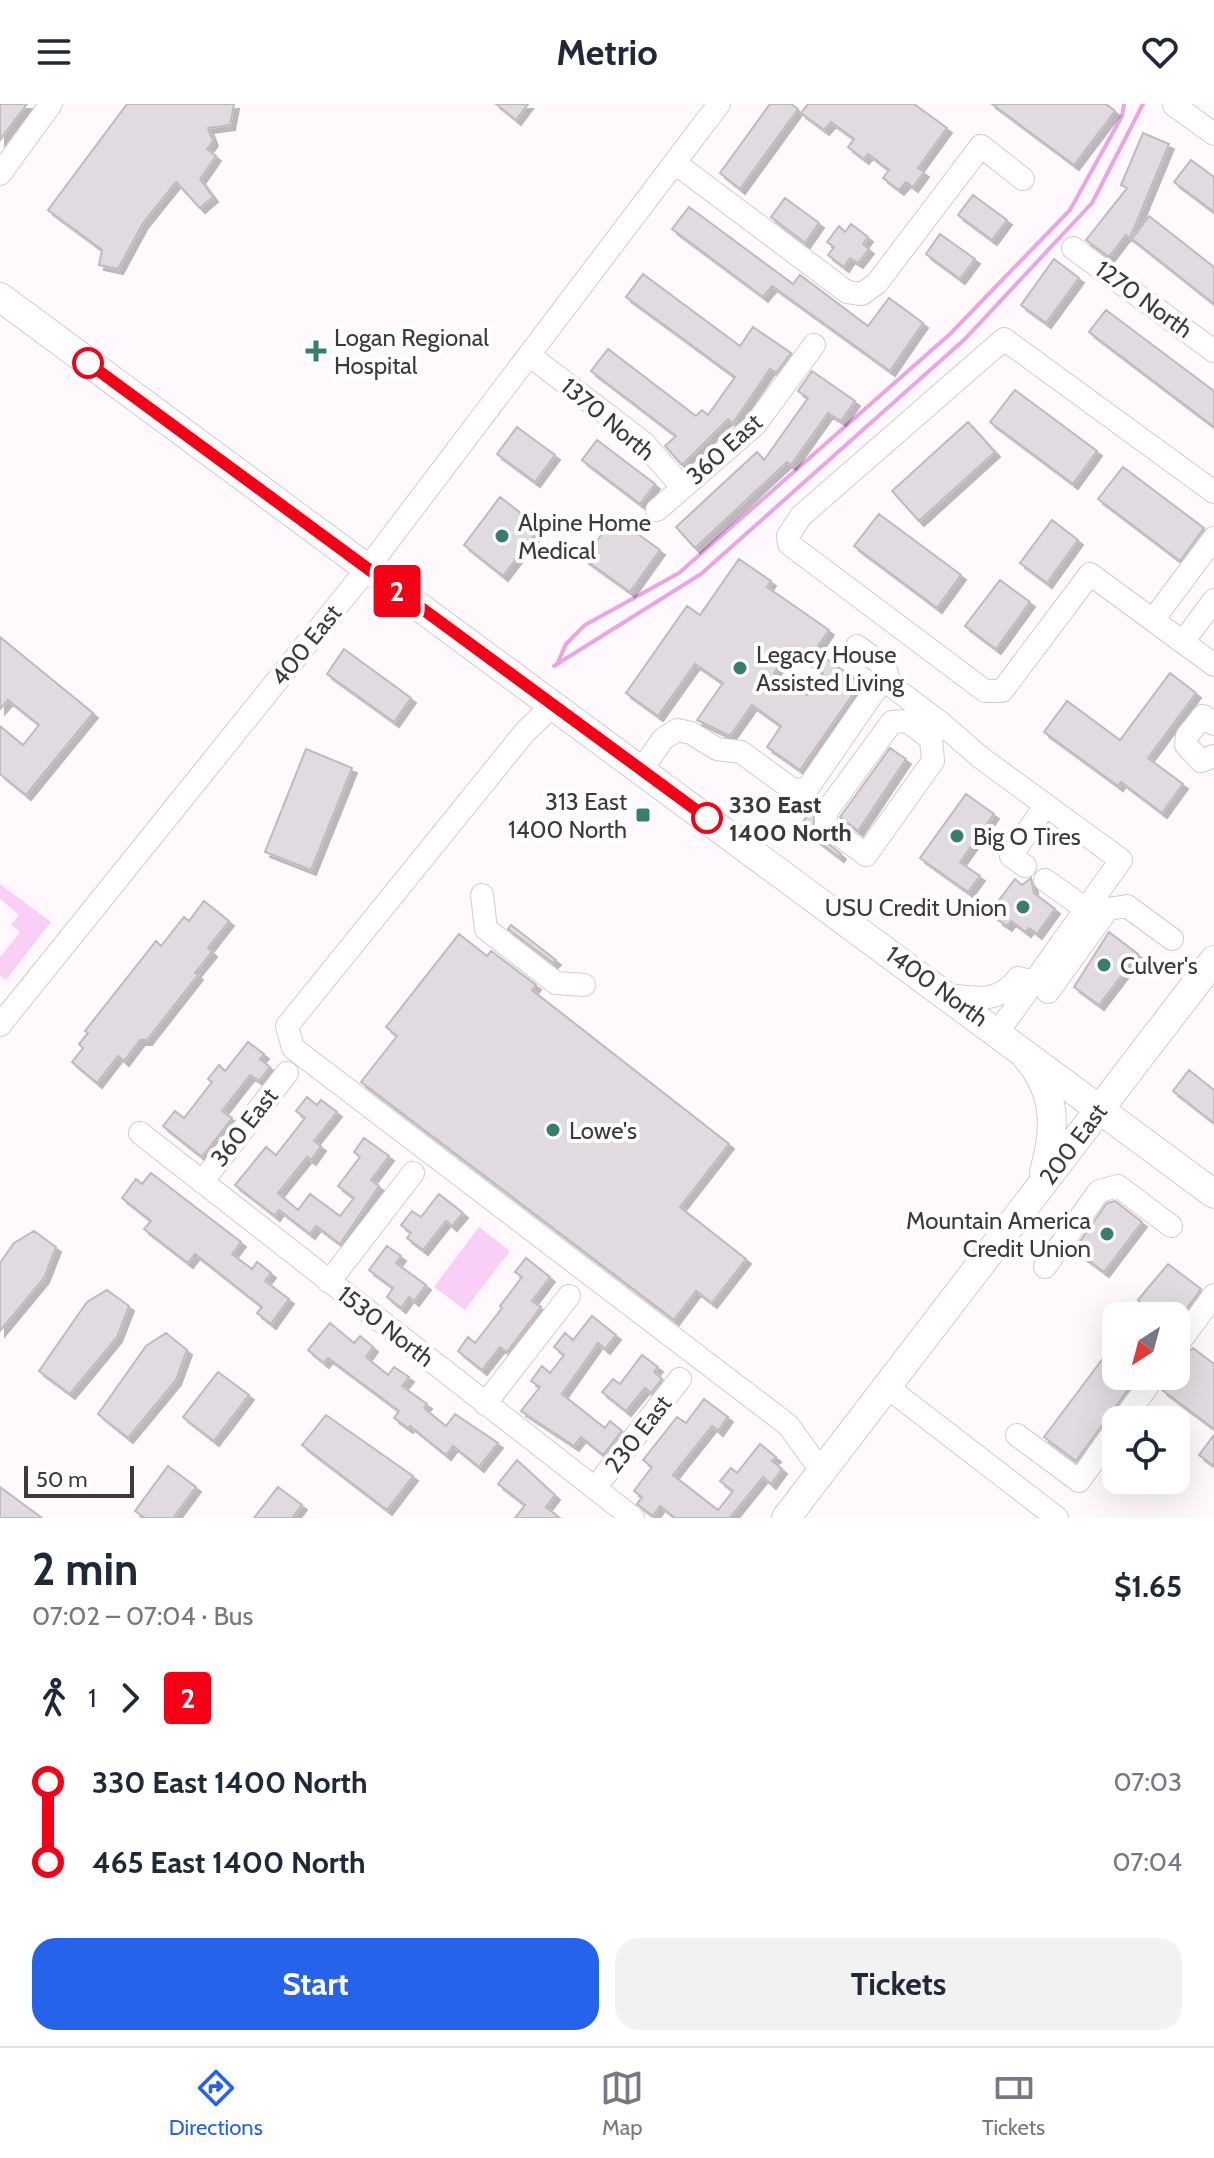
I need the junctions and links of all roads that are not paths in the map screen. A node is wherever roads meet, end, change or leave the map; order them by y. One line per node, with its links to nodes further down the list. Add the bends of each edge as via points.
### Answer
1 (51, 104): 6 (street)
2 (719, 104): 5 (street, 400 East)
3 (1174, 105): 4 (street)
4 (1214, 134)
5 (675, 163): 7 (street, via 847,292 862,294 877,283 981,146); 12 (street, 400 East)
6 (0, 174)
7 (1023, 179)
8 (1073, 248): 11 (street, 1270 North)
9 (0, 297): 17 (main road, 1400 North)
10 (814, 345): 13 (street, 360 East, via 755,425)
11 (1214, 351)
12 (529, 355): 13 (street, 1370 North, via 644,443); 17 (street, 400 East)
13 (682, 487): 15 (street, 360 East)
14 (1214, 492): 19 (street, via 1004,339 801,516 788,536 789,544 985,691 1002,691 1090,574)
15 (657, 510)
16 (1214, 538): 19 (street)
17 (367, 569): 24 (main road, 1400 North); 39 (street, 400 East)
18 (1214, 600): 20 (street)
19 (1153, 620): 20 (street)
20 (1183, 642): 22 (street)
21 (857, 646): 23 (street)
22 (1214, 665)
23 (887, 673): 26 (street, via 893,687); 28 (street, via 807,789 793,790 741,752 717,749 677,730 663,739)
24 (554, 704): 28 (main road, 1400 North); 59 (street, via 525,732 287,1026 293,1048 788,1425)
25 (1214, 724): 27 (street, via 1203,716 1186,745 1201,761)
26 (936, 731): 26 (street, via 892,722 826,812 826,825 866,855 933,761); 29 (street)
27 (1214, 756)
28 (642, 769): 38 (main road, 1400 North)
29 (1045, 806): 30 (street, via 1011,856); 33 (street, via 1121,860)
30 (1025, 866)
31 (1045, 880): 33 (street)
32 (482, 895): 36 (street, via 486,929 556,983)
33 (1086, 909): 37 (street)
34 (1172, 939): 37 (street, via 1127,906 1108,909)
35 (1214, 960): 42 (main road, 200 East)
36 (584, 985)
37 (1041, 987): 38 (street, via 1018,978 1010,989 983,1000); 40 (street)
38 (948, 995): 40 (main road, 1400 North)
39 (0, 1025)
40 (1006, 1037): 42 (main road, 1400 North); 46 (main road, via 1036,1069 1053,1106 1053,1140)
41 (287, 1073): 45 (street, 360 East)
42 (1101, 1107): 46 (main road, 200 East); 47 (main road, 1400 North)
43 (140, 1133): 45 (street, 1530 North)
44 (413, 1173): 50 (street)
45 (202, 1182): 50 (street, 1530 North)
46 (1040, 1186): 55 (main road, 200 East)
47 (1214, 1194)
48 (1171, 1226): 49 (street, via 1118,1186 1099,1191)
49 (1045, 1267)
50 (329, 1282): 56 (street, 1530 North)
51 (1214, 1295): 53 (street)
52 (569, 1296): 56 (street)
53 (1190, 1328)
54 (680, 1379): 60 (street, 230 East)
55 (887, 1387): 59 (main road, 200 East); 63 (street)
56 (485, 1404): 60 (street, 1530 North)
57 (1017, 1435): 58 (street, via 1079,1481)
58 (1102, 1449)
59 (822, 1472): 62 (main road, 200 East)
60 (595, 1488): 61 (street, 1530 North)
61 (633, 1518)
62 (786, 1518)
63 (1057, 1518)

